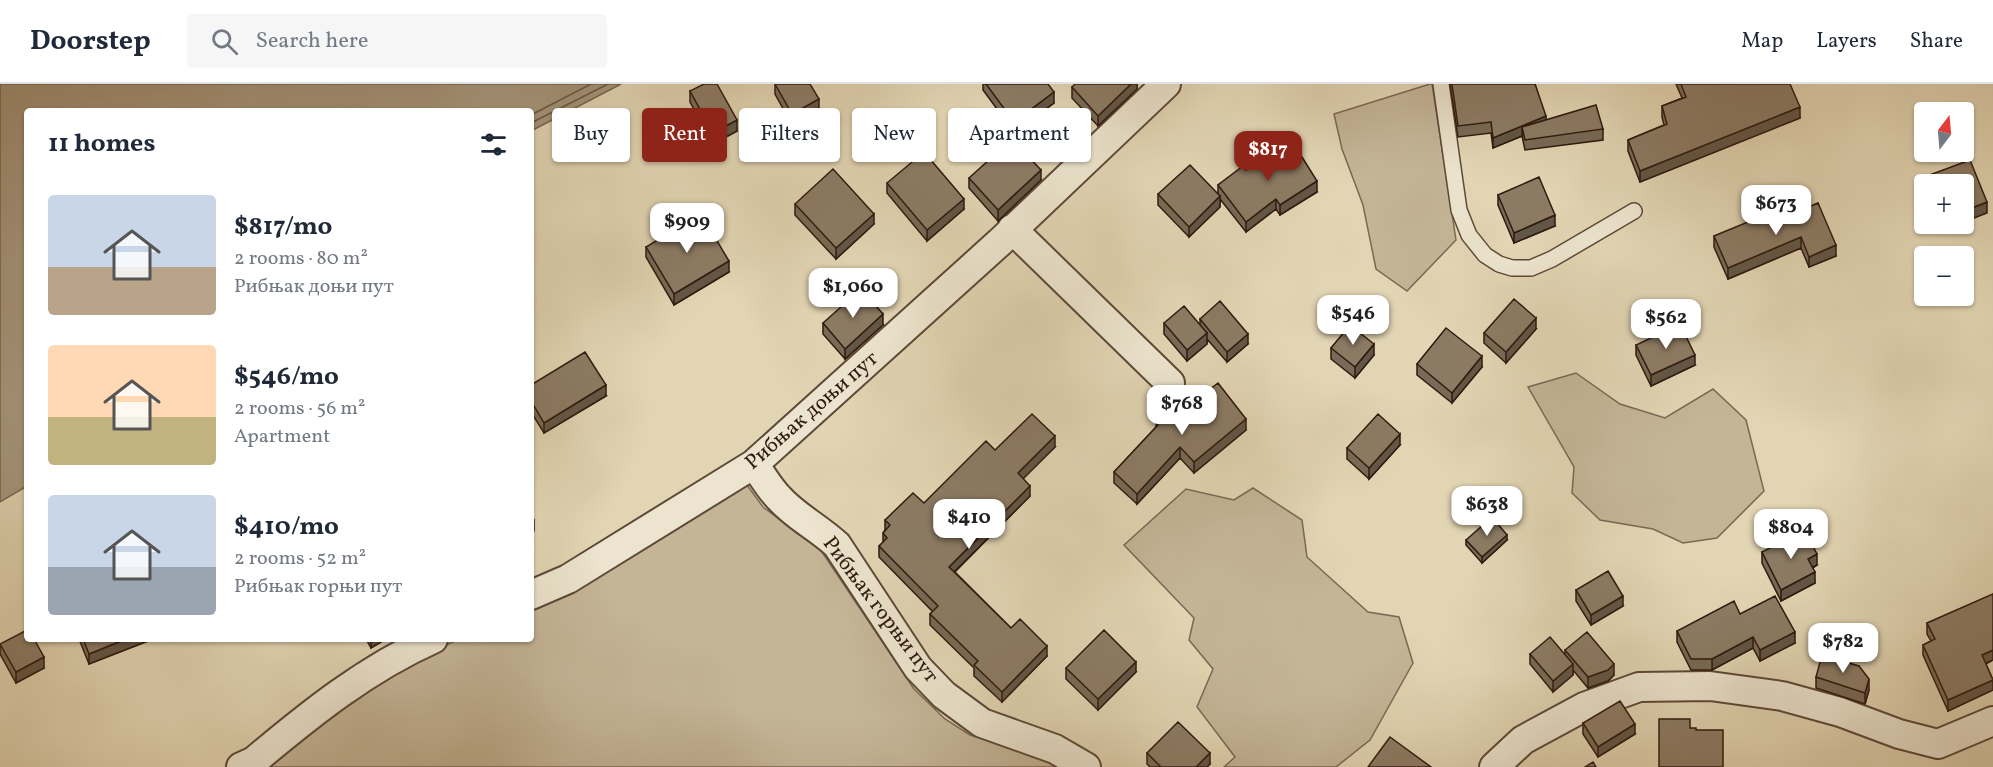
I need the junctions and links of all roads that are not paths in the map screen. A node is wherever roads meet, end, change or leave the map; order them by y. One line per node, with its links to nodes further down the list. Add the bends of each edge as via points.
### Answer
1 (1166, 84): 4 (street, Рибњак доњи пут)
2 (1441, 84): 3 (lane, via 1459,210 1469,235 1498,264 1531,268)
3 (1634, 211)
4 (1012, 229): 5 (street); 6 (street, Рибњак доњи пут)
5 (1170, 382)
6 (754, 464): 7 (street, Рибњак доњи пут, via 568,579); 11 (street, Рибњак горњи пут, via 778,498 837,545 918,668 944,695 982,723 1055,749)
7 (534, 594)
8 (427, 642): 10 (street, via 352,684)
9 (1993, 721): 12 (street, via 1938,744 1782,696 1710,686 1639,687 1584,707 1523,740)
10 (241, 767)
11 (1086, 767)
12 (1494, 767)

